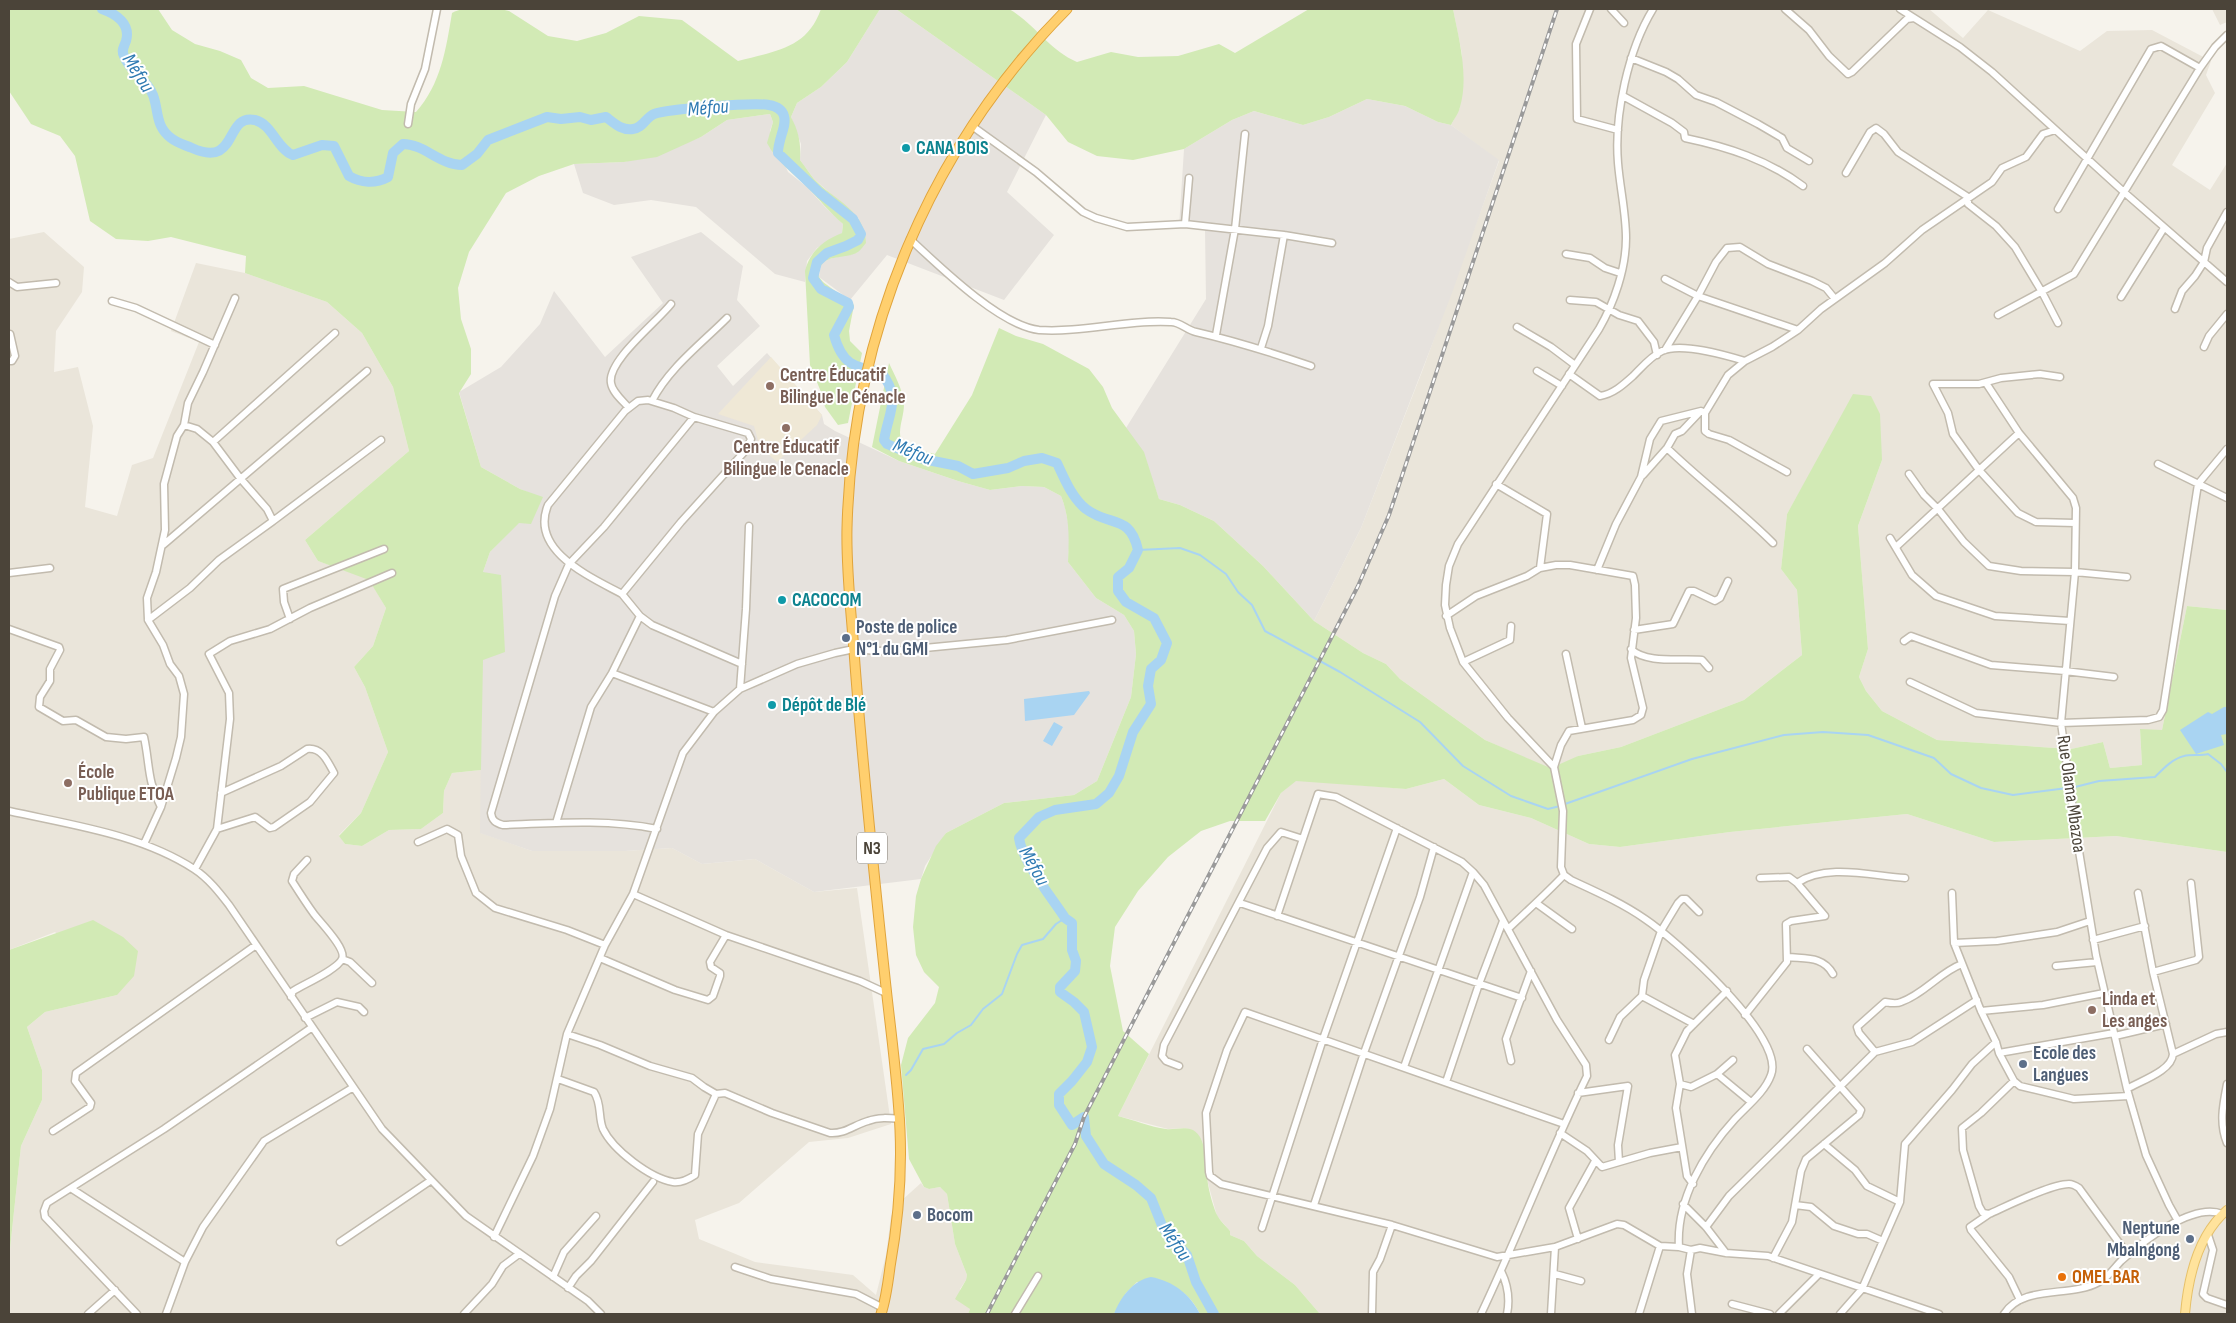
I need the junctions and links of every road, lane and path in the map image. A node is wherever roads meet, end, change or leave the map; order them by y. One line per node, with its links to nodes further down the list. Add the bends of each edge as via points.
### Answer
1 (436, 9): 14 (street, via 426,64 411,104)
2 (1067, 9): 15 (highway, N3, via 1014,67)
3 (1590, 9): 16 (street, via 1576,44 1577,118)
4 (1612, 9): 9 (street)
5 (1653, 9): 11 (street, via 1635,42)
6 (1785, 9): 8 (street, via 1809,30 1848,74 1906,19)
7 (1900, 9): 8 (street)
8 (1914, 18): 17 (street, via 1992,72)
9 (1624, 23)
10 (2227, 35): 12 (street)
11 (1631, 58): 13 (street); 20 (street, via 1666,72 1696,95 1758,124 1782,138 1787,148)
12 (2200, 68): 19 (street, via 2161,46 2151,49); 24 (street)
13 (1623, 96): 16 (street); 23 (street, via 1672,123 1684,132 1685,138 1741,152)
14 (408, 124)
15 (972, 126): 28 (street, via 1087,214 1127,227); 32 (highway, N3, via 947,165)
16 (1618, 130): 36 (street, via 1626,239)
17 (2055, 130): 19 (street); 25 (street, via 2043,134 2026,157 2002,168 1992,182)
18 (1245, 134): 30 (street)
19 (2087, 158): 24 (street); 26 (street)
20 (1809, 161)
21 (1846, 173): 25 (street, via 1870,132 1876,128 1898,152)
22 (1188, 178): 28 (street)
23 (1804, 186)
24 (2125, 193): 29 (street); 41 (street, via 2074,274)
25 (1968, 197): 41 (street, via 1968,204 1996,226 2015,247); 45 (street)
26 (2058, 209)
27 (2227, 212): 35 (street, via 2207,248)
28 (1185, 224): 30 (street)
29 (2164, 228): 35 (street); 43 (street)
30 (1235, 229): 31 (street); 59 (street)
31 (1284, 234): 33 (street); 62 (street, via 1268,326)
32 (910, 239): 59 (street, via 984,304 1024,326 1037,330 1173,322 1193,331); 124 (highway, N3, via 876,333 864,380 853,448 847,565)
33 (1332, 243)
34 (1566, 254): 36 (street, via 1590,258)
35 (2204, 262): 39 (street); 50 (street, via 2182,291)
36 (1620, 273): 49 (street)
37 (1665, 279): 42 (street)
38 (9, 282): 40 (street, via 17,287)
39 (2227, 282)
40 (56, 283)
41 (2042, 292): 52 (street); 54 (street)
42 (1698, 296): 45 (street, via 1727,248 1740,247 1768,264 1826,288); 56 (street); 63 (street)
43 (2121, 297)
44 (235, 298): 60 (street)
45 (1835, 299): 56 (street)
46 (1570, 300): 49 (street, via 1596,302)
47 (112, 301): 60 (street, via 136,308)
48 (671, 304): 76 (street, via 625,352 611,376 610,384)
49 (1608, 309): 64 (street, via 1638,321 1654,342); 67 (street, via 1599,329)
50 (2174, 309)
51 (2227, 314): 61 (street)
52 (1998, 315)
53 (727, 318): 75 (street, via 671,374)
54 (2058, 323)
55 (1517, 327): 67 (street)
56 (1798, 330): 66 (street)
57 (334, 333): 82 (street)
58 (10, 334): 65 (street, via 15,356)
59 (1216, 335): 62 (street)
60 (215, 345): 79 (street, via 188,403)
61 (2204, 347)
62 (1261, 348): 68 (street)
63 (1665, 350): 64 (street); 66 (street, via 1711,352)
64 (1657, 355): 71 (street, via 1606,395 1600,396)
65 (9, 361)
66 (1745, 362): 77 (street, via 1728,375)
67 (1575, 364): 71 (street)
68 (1312, 366)
69 (366, 371): 90 (street)
70 (1537, 371): 74 (street)
71 (1570, 374): 74 (street)
72 (2060, 377): 73 (street, via 2040,374)
73 (1986, 383): 80 (street, Rue Olama Mbazoa); 86 (street, via 1933,384 1948,414 1952,434)
74 (1562, 386): 91 (street)
75 (652, 401): 76 (street, via 638,401); 78 (street)
76 (628, 408): 103 (street, via 544,514 553,547)
77 (1703, 412): 83 (street, via 1675,434); 87 (street, via 1705,431 1709,434 1729,440); 89 (street, via 1661,421 1650,439)
78 (694, 417): 103 (street, via 604,527); 112 (street, via 748,433 752,439 750,444)
79 (184, 425): 82 (street); 100 (street, via 177,436 164,484)
80 (2019, 433): 86 (street); 96 (street, Rue Olama Mbazoa, via 2073,498)
81 (381, 440): 95 (street)
82 (213, 442): 90 (street)
83 (1667, 448): 89 (street); 99 (street)
84 (2227, 449): 92 (street)
85 (2158, 464): 92 (street)
86 (1979, 470): 94 (street); 96 (street, via 2028,520)
87 (1787, 472)
88 (1909, 474): 94 (street)
89 (1641, 477): 106 (street)
90 (240, 478): 95 (street, via 267,509); 100 (street)
91 (1496, 484): 105 (street, via 1547,514); 114 (street, via 1458,544 1449,566)
92 (2198, 484): 93 (street); 135 (street, via 2163,710 2159,717)
93 (2227, 498)
94 (1938, 509): 101 (street); 108 (street, via 1964,542 1989,566 2021,571)
95 (273, 521): 116 (street)
96 (2076, 523): 108 (street, Rue Olama Mbazoa)
97 (749, 526): 127 (street)
98 (1890, 538): 101 (street)
99 (1773, 543)
100 (163, 545): 116 (street, via 147,598)
101 (1896, 547): 118 (street, via 1912,575 1936,596 1995,616)
102 (384, 550): 115 (street, via 283,589)
103 (569, 564): 112 (street); 141 (street, via 555,596 491,813 496,823 503,825)
104 (50, 568): 107 (street)
105 (1540, 568): 106 (street, via 1563,564); 114 (street, via 1476,596)
106 (1597, 570): 121 (street, via 1633,576)
107 (9, 572)
108 (2075, 572): 110 (street); 118 (street, Rue Olama Mbazoa)
109 (392, 574): 115 (street)
110 (2127, 577)
111 (1728, 581): 121 (street, via 1720,598 1715,601 1689,591 1673,624)
112 (622, 594): 113 (street)
113 (640, 616): 127 (street, via 652,625); 130 (street)
114 (1446, 616): 126 (street)
115 (290, 619): 138 (street, via 270,629 230,641 209,654 229,693 230,719)
116 (148, 620): 139 (street, via 179,676 184,694 181,737)
117 (1112, 620): 124 (street, via 975,644 895,651)
118 (2070, 621): 129 (street, Rue Olama Mbazoa)
119 (1511, 626): 126 (street, via 1510,640)
120 (9, 629): 139 (street, via 59,647 50,669 50,681 38,707 63,721 76,720 106,737 144,737 150,761 151,786)
121 (1634, 630): 123 (street)
122 (1904, 641): 129 (street, via 1911,636 1991,665)
123 (1631, 649): 128 (street, via 1648,657 1702,660); 136 (street, via 1633,673 1643,708 1641,715 1633,720)
124 (854, 650): 133 (street, via 812,659); 190 (highway, N3)
125 (1566, 654): 136 (street)
126 (1463, 662): 137 (street, via 1508,718)
127 (742, 664): 133 (street)
128 (1709, 668)
129 (2065, 671): 131 (street); 135 (street, Rue Olama Mbazoa)
130 (612, 673): 134 (street); 141 (street, via 591,707)
131 (2114, 677)
132 (1910, 682): 135 (street, via 1976,713)
133 (740, 689): 134 (street)
134 (714, 712): 144 (street, via 683,753)
135 (2061, 723): 165 (street, Rue Olama Mbazoa)
136 (1582, 728): 137 (street, via 1569,731 1560,745)
137 (1554, 767): 152 (street, via 1563,811 1560,858)
138 (222, 793): 143 (street); 143 (street, via 281,766 307,749 318,750 334,774 310,802 274,827 270,828 255,816)
139 (161, 807): 147 (street)
140 (9, 812): 147 (street)
141 (556, 823): 144 (street, via 632,824)
142 (1397, 828): 145 (street, via 1321,793); 148 (street); 172 (street)
143 (217, 829): 150 (street)
144 (657, 829): 159 (street)
145 (1303, 839): 160 (street, via 1284,832 1274,838); 163 (street)
146 (418, 842): 175 (street, via 447,830 458,835 461,856 476,892 495,908)
147 (144, 844): 150 (street)
148 (1434, 848): 151 (street, via 1462,862); 176 (street)
149 (307, 860): 179 (street, via 292,881 334,939)
150 (195, 869): 174 (street, via 221,894)
151 (1473, 872): 164 (street, via 1484,885); 183 (street)
152 (1564, 875): 161 (street); 169 (street, via 1621,903)
153 (1760, 878): 156 (street, via 1783,876)
154 (1905, 878): 156 (street, via 1859,872 1813,874)
155 (2191, 882): 185 (street, via 2199,957)
156 (1797, 883): 177 (street, via 1825,916 1786,924)
157 (1952, 893): 173 (street)
158 (2138, 893): 166 (street)
159 (633, 894): 170 (street); 175 (street)
160 (1240, 903): 163 (street); 216 (street, via 1164,1045 1162,1056)
161 (1536, 903): 167 (street); 168 (street)
162 (1699, 912): 169 (street, via 1686,899 1682,900)
163 (1277, 916): 172 (street)
164 (1503, 921): 167 (street); 188 (street)
165 (2090, 921): 171 (street, Rue Olama Mbazoa); 173 (street, via 2057,932 1997,941)
166 (2145, 926): 171 (street); 185 (street)
167 (1508, 929): 184 (street)
168 (1572, 929)
169 (1661, 930): 189 (street); 192 (street, via 1644,980)
170 (726, 935): 178 (street, via 710,962 720,976 713,996 708,1000 675,990); 190 (street)
171 (2093, 940): 180 (street, Rue Olama Mbazoa)
172 (1356, 943): 176 (street); 206 (street)
173 (1954, 943): 181 (street)
174 (256, 945): 193 (street); 233 (street, via 76,1073 75,1082 90,1106)
175 (605, 945): 178 (street)
176 (1398, 957): 183 (street); 211 (street)
177 (1788, 957): 186 (street, via 1819,959); 198 (street, via 1783,969)
178 (600, 958): 204 (street)
179 (342, 959): 187 (street, via 350,962); 193 (street, via 335,967 294,991)
180 (2097, 962): 182 (street); 191 (street, Rue Olama Mbazoa)
181 (1962, 964): 195 (street); 210 (street, via 1900,1003 1885,1002 1858,1027 1859,1033)
182 (2056, 966)
183 (1440, 970): 188 (street); 217 (street)
184 (1531, 971): 194 (street); 228 (street, via 1586,1065 1587,1076)
185 (2153, 972): 201 (street)
186 (1832, 974)
187 (372, 984)
188 (1479, 984): 194 (street); 221 (street)
189 (1727, 991): 198 (street); 200 (street)
190 (886, 993): 231 (highway, N3)
191 (2104, 993): 196 (street); 205 (street, Rue Olama Mbazoa)
192 (1642, 996): 200 (street); 207 (street, via 1620,1017)
193 (291, 997): 199 (street)
194 (1522, 998): 215 (street, via 1506,1039)
195 (1977, 1000): 196 (street); 210 (street, via 1912,1042)
196 (1981, 1011): 208 (street)
197 (364, 1012): 199 (street, via 359,1007 337,1002)
198 (1745, 1015): 230 (street, via 1767,1045 1774,1067 1768,1082)
199 (304, 1018): 202 (street)
200 (1694, 1024): 222 (street, via 1675,1055)
201 (2166, 1024): 205 (street); 213 (street)
202 (311, 1028): 225 (street); 243 (street)
203 (2227, 1032): 213 (street)
204 (567, 1034): 219 (street); 227 (street, via 650,1066 692,1078)
205 (2115, 1034): 212 (street); 226 (street, Rue Olama Mbazoa)
206 (1323, 1039): 211 (street); 244 (street); 244 (street, via 1245,1012 1227,1050 1206,1113 1210,1176 1221,1184)
207 (1609, 1040)
208 (1996, 1042): 212 (street); 245 (street, via 1972,1064 1905,1144)
209 (1807, 1048): 224 (street)
210 (1875, 1052): 224 (street)
211 (1364, 1053): 217 (street); 247 (street)
212 (1999, 1053): 220 (street)
213 (2173, 1054): 226 (street, via 2170,1063 2162,1070)
214 (1733, 1060): 218 (street)
215 (1511, 1061)
216 (1179, 1066)
217 (1404, 1067): 221 (street)
218 (1716, 1074): 222 (street, via 1691,1087); 230 (street)
219 (558, 1079): 227 (street, via 594,1092 600,1106 602,1126 626,1158 672,1182 695,1175 698,1134); 257 (street, via 533,1156)
220 (2014, 1081): 229 (street, via 2020,1086 2074,1099); 250 (street, via 1962,1128 1963,1150 1979,1206 1983,1213)
221 (1446, 1082): 232 (street)
222 (1680, 1084): 237 (street, via 1676,1108)
223 (2227, 1084): 235 (street, via 2221,1127)
224 (1841, 1086): 236 (street, via 1861,1110); 254 (street, via 1729,1196)
225 (352, 1088): 240 (street, via 382,1129); 270 (street, via 264,1140 203,1227)
226 (2127, 1089): 229 (street, Rue Olama Mbazoa)
227 (716, 1094): 231 (street, via 725,1093 830,1133 839,1134 881,1118)
228 (1578, 1094): 232 (street); 239 (street, via 1628,1086 1618,1145)
229 (2129, 1096): 252 (street, Rue Olama Mbazoa, via 2146,1155)
230 (1751, 1102): 242 (street, via 1701,1165)
231 (900, 1119): 284 (highway, N3, via 898,1212)
232 (1564, 1124): 234 (street)
233 (53, 1131)
234 (1560, 1133): 238 (street, via 1587,1151); 268 (street)
235 (2227, 1143)
236 (1824, 1144): 245 (street, via 1855,1170 1866,1186); 248 (street, via 1806,1159)
237 (1682, 1147): 239 (street, via 1650,1152); 242 (street, via 1687,1176)
238 (1595, 1161): 239 (street, via 1602,1167); 258 (street, via 1569,1208)
239 (1619, 1162)
240 (430, 1181): 257 (street, via 466,1216); 260 (street)
241 (653, 1182): 278 (street)
242 (1693, 1184): 246 (street)
243 (72, 1188): 270 (street); 280 (street, via 47,1203 45,1217)
244 (1271, 1195): 247 (street); 255 (street)
245 (1900, 1202): 259 (street)
246 (1684, 1204): 254 (street); 263 (street, via 1680,1216)
247 (1314, 1205): 253 (street)
248 (1795, 1205): 259 (street, via 1811,1208 1834,1226); 269 (street, via 1792,1222)
249 (2225, 1212): 252 (street, via 2208,1212); 256 (main road)
250 (1989, 1214): 267 (street, via 2037,1194 2074,1184); 281 (street, via 1970,1227 1971,1230 2010,1277)
251 (596, 1216): 276 (street, via 564,1252)
252 (2178, 1221): 267 (street, via 2153,1234)
253 (1392, 1225): 268 (street, via 1497,1257); 292 (street, via 1373,1272)
254 (1706, 1226): 265 (street)
255 (1262, 1228)
256 (2208, 1235): 283 (street, via 2213,1250 2203,1294); 302 (main road, via 2192,1272)
257 (494, 1237): 266 (street)
258 (1578, 1239): 261 (street, via 1617,1224); 262 (street)
259 (1883, 1241): 279 (street)
260 (340, 1242)
261 (1660, 1246): 263 (street); 296 (street)
262 (1555, 1247): 268 (street); 273 (street)
263 (1679, 1247): 264 (street)
264 (1691, 1250): 265 (street, via 1700,1248); 297 (street, via 1688,1274)
265 (1726, 1253): 269 (street)
266 (519, 1254): 276 (street); 289 (street, via 505,1264 492,1284)
267 (2128, 1255): 281 (street, via 2101,1282 2077,1290)
268 (1509, 1256): 272 (street)
269 (1773, 1258): 274 (street)
270 (185, 1262): 288 (street)
271 (735, 1267): 284 (street, via 771,1279 856,1294)
272 (1501, 1271): 293 (street); 294 (street, via 1506,1282)
273 (1555, 1274): 277 (street); 295 (street)
274 (1819, 1274): 279 (street); 285 (street)
275 (1038, 1276): 291 (street)
276 (553, 1277): 278 (street)
277 (1581, 1281)
278 (568, 1288): 290 (street)
279 (1862, 1289): 299 (street); 300 (street)
280 (115, 1290): 286 (street); 287 (street)
281 (2020, 1300): 301 (street)
282 (1732, 1304): 298 (street)
283 (2227, 1305)
284 (882, 1311)
285 (1782, 1313)
286 (88, 1314)
287 (137, 1314)
288 (166, 1314)
289 (464, 1314)
290 (601, 1314)
291 (1015, 1314)
292 (1372, 1314)
293 (1481, 1314)
294 (1507, 1314)
295 (1551, 1314)
296 (1639, 1314)
297 (1692, 1314)
298 (1770, 1314)
299 (1841, 1314)
300 (1939, 1314)
301 (2004, 1314)
302 (2185, 1314)

